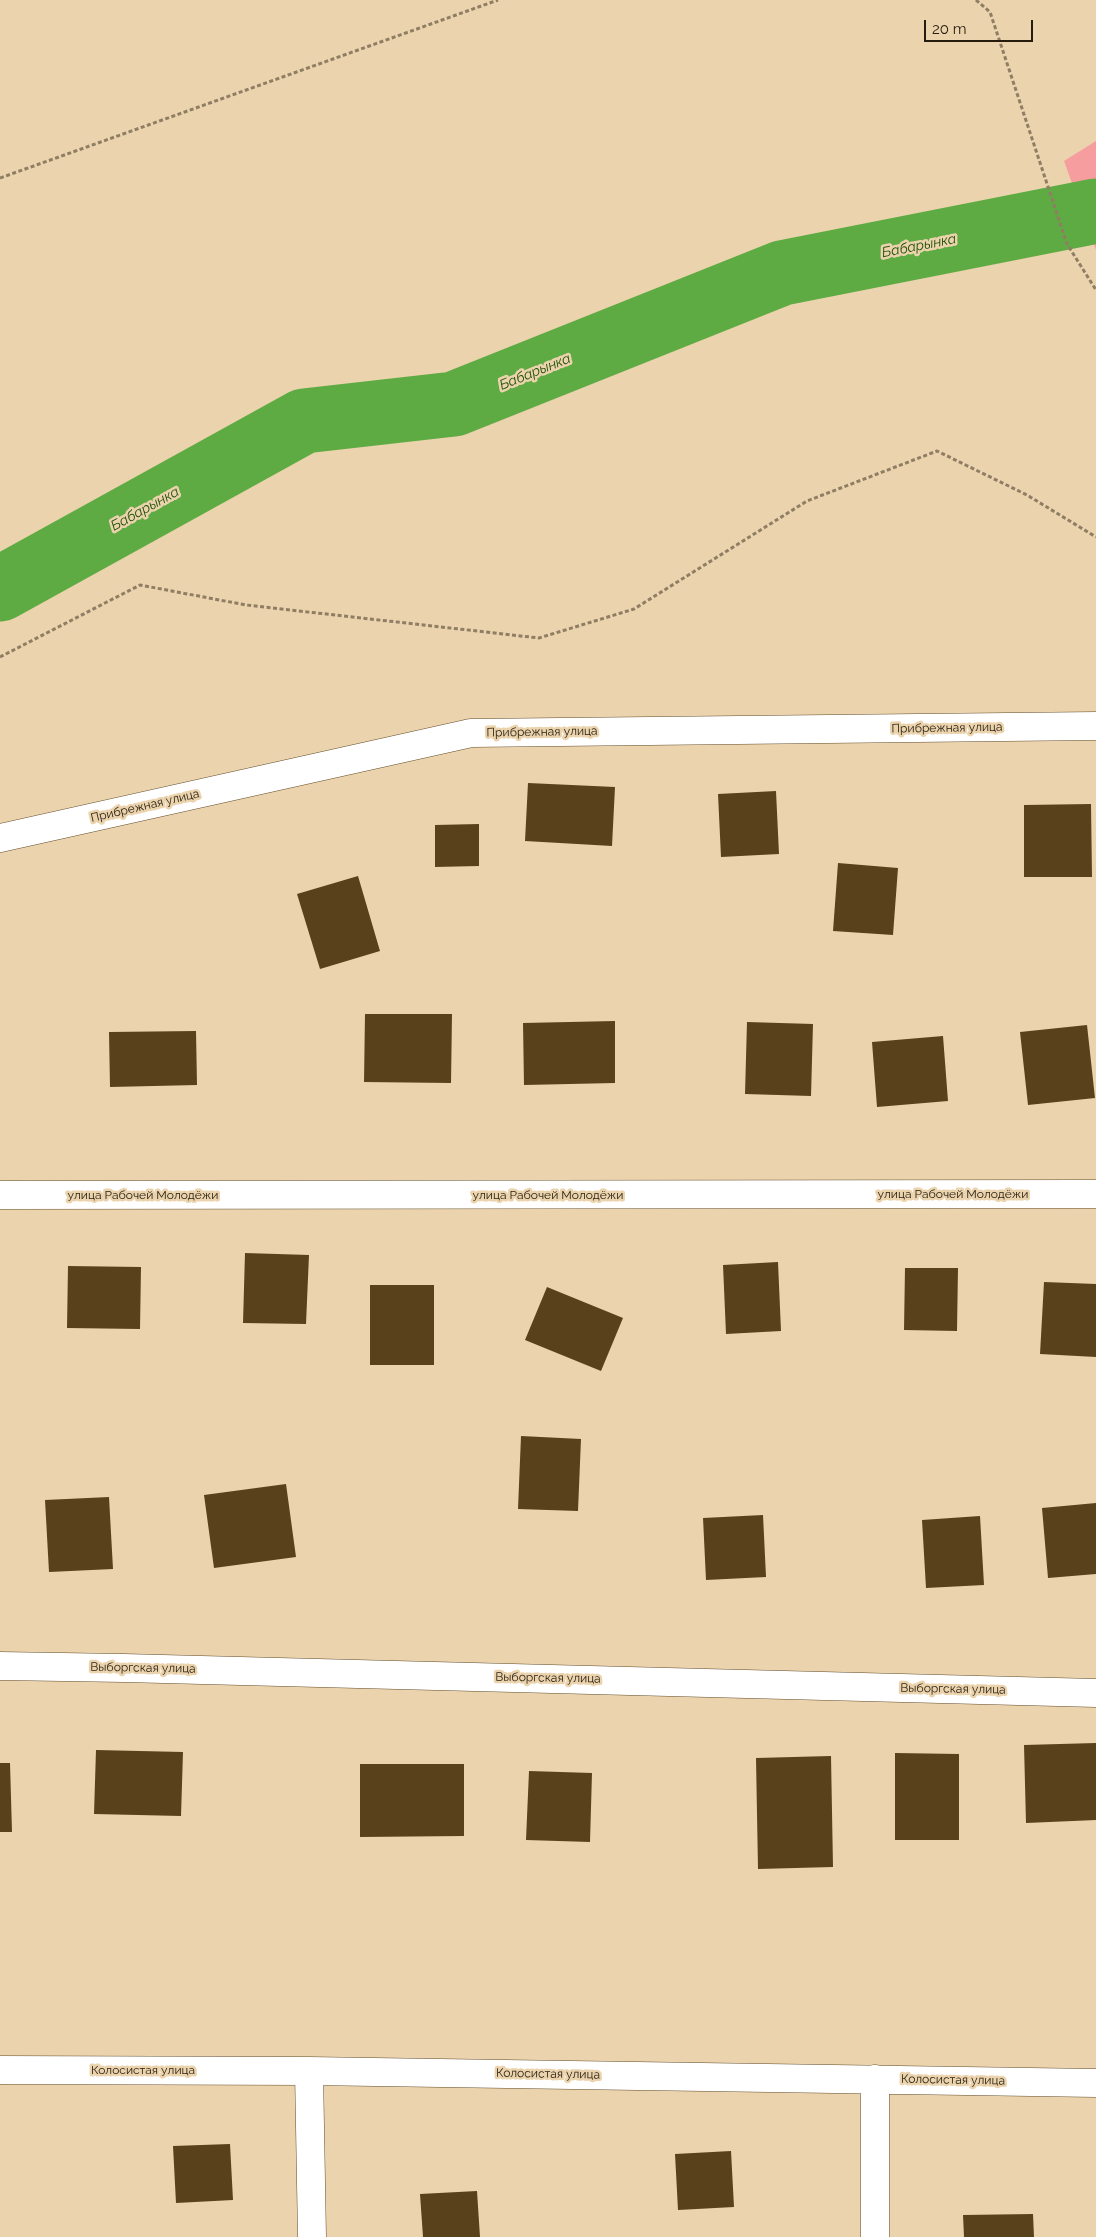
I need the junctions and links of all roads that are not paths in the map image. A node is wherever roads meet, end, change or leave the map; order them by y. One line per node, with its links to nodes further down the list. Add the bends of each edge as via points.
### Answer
1 (1096, 726): 2 (street, Прибрежная улица, via 471,733)
2 (0, 838)
3 (1096, 1194): 4 (street, улица Рабочей Молодёжи)
4 (0, 1195)
5 (0, 1666): 6 (street, Выборгская улица)
6 (1096, 1693)
7 (0, 2070): 8 (street, Колосистая улица)
8 (309, 2071): 9 (street, Колосистая улица); 11 (street)
9 (875, 2079): 10 (street, Колосистая улица); 12 (street)
10 (1096, 2082)
11 (312, 2237)
12 (875, 2237)

